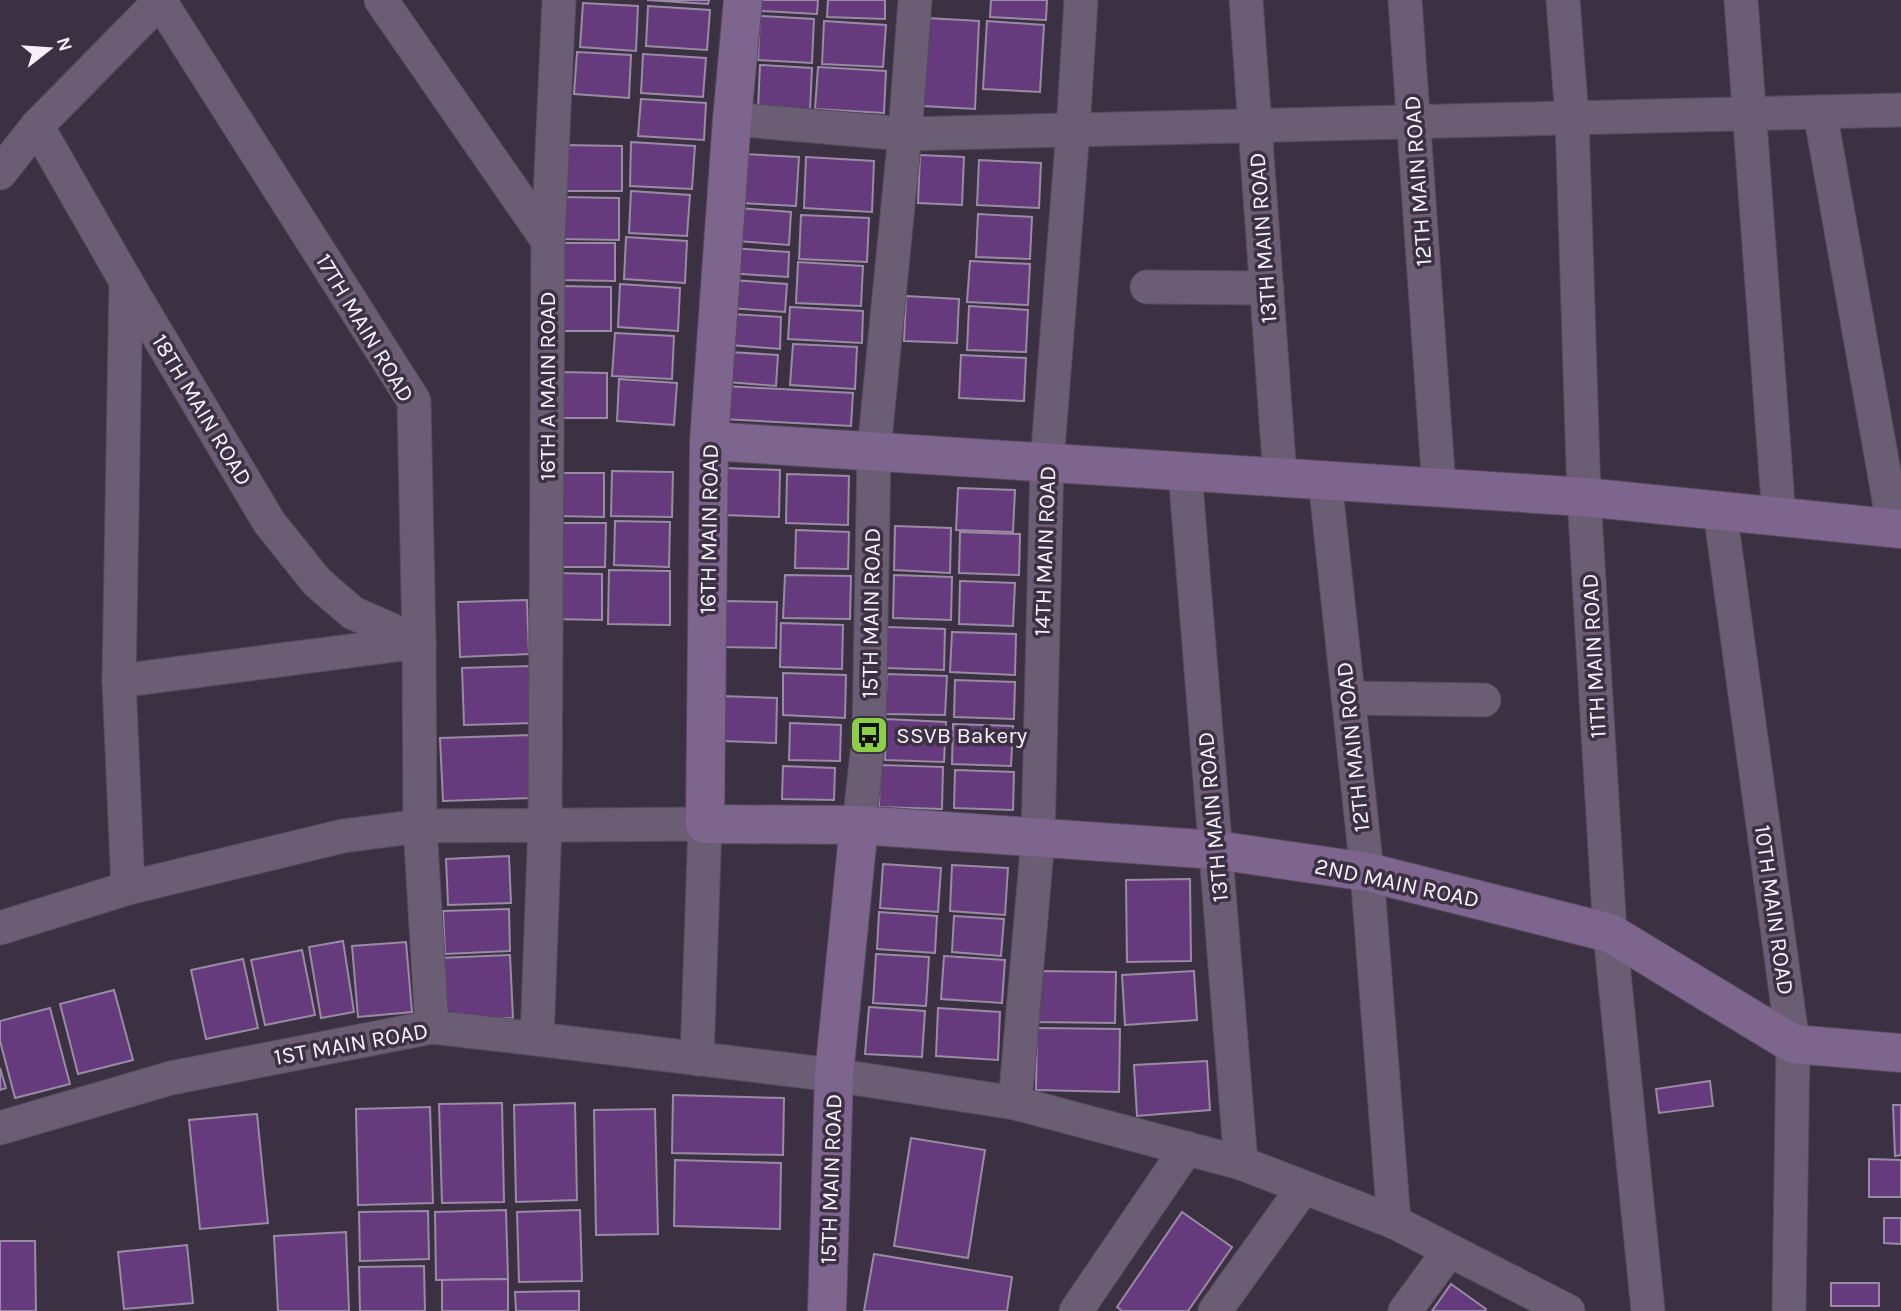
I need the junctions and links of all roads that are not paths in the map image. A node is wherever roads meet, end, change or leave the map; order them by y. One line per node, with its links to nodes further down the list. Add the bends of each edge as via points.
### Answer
1 (160, 0): 18 (street); 37 (street, 17TH MAIN ROAD, via 414,401)
2 (382, 0): 22 (street)
3 (559, 0): 22 (street, 16TH A MAIN ROAD)
4 (743, 0): 15 (street, 16TH MAIN ROAD)
5 (915, 0): 20 (street, 15TH MAIN ROAD)
6 (1081, 0): 19 (street, 14TH MAIN ROAD)
7 (1246, 0): 17 (street, 13TH MAIN ROAD)
8 (1405, 0): 16 (street, 12TH MAIN ROAD)
9 (1563, 0): 14 (street, 11TH MAIN ROAD)
10 (1741, 0): 13 (street)
11 (1901, 110): 12 (street)
12 (1819, 112): 13 (street); 36 (street)
13 (1749, 113): 14 (street); 35 (street)
14 (1572, 118): 16 (street); 33 (street, 11TH MAIN ROAD)
15 (732, 119): 20 (street); 26 (street, 16TH MAIN ROAD)
16 (1414, 122): 17 (street); 32 (street, 12TH MAIN ROAD)
17 (1255, 126): 19 (street); 25 (street, 13TH MAIN ROAD)
18 (37, 127): 21 (street); 23 (street, 18TH MAIN ROAD)
19 (1073, 130): 20 (street); 28 (street, 14TH MAIN ROAD)
20 (905, 134): 27 (street, 15TH MAIN ROAD)
21 (0, 173)
22 (548, 241): 41 (street, 16TH A MAIN ROAD)
23 (126, 281): 37 (street, 18TH MAIN ROAD, via 269,522 317,582 353,612); 38 (street)
24 (1147, 287): 25 (street)
25 (1267, 288): 30 (street, 13TH MAIN ROAD)
26 (709, 441): 27 (street); 42 (street, 16TH MAIN ROAD)
27 (874, 450): 28 (street); 43 (street, 15TH MAIN ROAD, via 869,735)
28 (1047, 462): 29 (street); 45 (street, 14TH MAIN ROAD)
29 (1185, 472): 30 (street); 46 (street, 13TH MAIN ROAD)
30 (1280, 477): 31 (street)
31 (1325, 481): 32 (street); 39 (street, 12TH MAIN ROAD)
32 (1439, 488): 33 (street)
33 (1584, 497): 34 (street); 50 (street, 11TH MAIN ROAD)
34 (1720, 511): 35 (street); 53 (street, 10TH MAIN ROAD)
35 (1779, 517): 36 (street)
36 (1898, 528)
37 (419, 642): 38 (street); 44 (street, 17TH MAIN ROAD)
38 (119, 681): 48 (street)
39 (1348, 698): 40 (street); 47 (street, 12TH MAIN ROAD)
40 (1484, 700)
41 (545, 824): 42 (street); 44 (street); 52 (street, 16TH A MAIN ROAD)
42 (705, 824): 43 (street, 2ND MAIN ROAD); 55 (street, 16TH MAIN ROAD)
43 (859, 825): 45 (street, 2ND MAIN ROAD); 56 (street, 15TH MAIN ROAD)
44 (420, 826): 48 (street, via 343,836); 51 (street, 17TH MAIN ROAD)
45 (1038, 838): 46 (street, 2ND MAIN ROAD); 57 (street, 14TH MAIN ROAD)
46 (1216, 850): 47 (street, 2ND MAIN ROAD); 60 (street, 13TH MAIN ROAD)
47 (1367, 872): 50 (street, 2ND MAIN ROAD); 62 (street, 12TH MAIN ROAD)
48 (128, 888): 49 (street)
49 (0, 928)
50 (1610, 933): 53 (street, 2ND MAIN ROAD); 69 (street, 11TH MAIN ROAD)
51 (432, 1027): 52 (street, 1ST MAIN ROAD); 58 (street, 1ST MAIN ROAD, via 171,1078)
52 (537, 1040): 55 (street, 1ST MAIN ROAD)
53 (1793, 1044): 54 (street, 2ND MAIN ROAD); 70 (street, 10TH MAIN ROAD)
54 (1901, 1053)
55 (697, 1059): 56 (street, 1ST MAIN ROAD)
56 (834, 1074): 57 (street, 1ST MAIN ROAD); 64 (street, 15TH MAIN ROAD)
57 (1016, 1103): 59 (street, 1ST MAIN ROAD)
58 (0, 1128)
59 (1187, 1148): 60 (street, 1ST MAIN ROAD); 65 (street)
60 (1241, 1163): 61 (street, 1ST MAIN ROAD)
61 (1303, 1188): 62 (street, 1ST MAIN ROAD); 66 (street)
62 (1394, 1222): 63 (street, 1ST MAIN ROAD)
63 (1449, 1251): 67 (street); 68 (street, 1ST MAIN ROAD)
64 (827, 1311)
65 (1076, 1311)
66 (1215, 1311)
67 (1405, 1311)
68 (1569, 1311)
69 (1648, 1311)
70 (1789, 1311)

